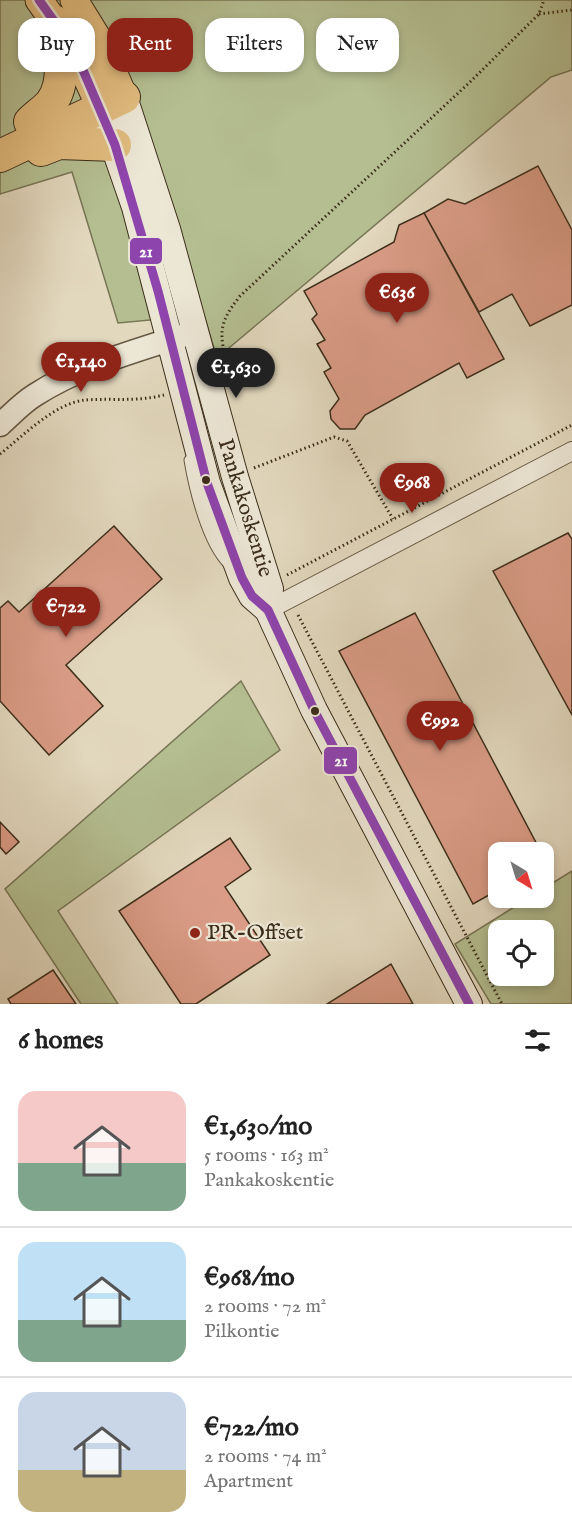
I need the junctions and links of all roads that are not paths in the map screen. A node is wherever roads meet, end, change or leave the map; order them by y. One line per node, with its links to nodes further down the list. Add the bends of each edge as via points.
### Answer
1 (56, 7): 2 (main road, Pankakoskentie, via 100,42); 3 (highway, via 61,56 59,81 51,102)
2 (109, 95): 3 (highway); 5 (main road, Pankakoskentie); 6 (highway); 7 (main road, Pankakoskentie, via 167,229)
3 (30, 122): 4 (highway)
4 (0, 138)
5 (115, 145): 6 (highway, via 58,143 17,159); 8 (main road, Pankakoskentie)
6 (0, 157)
7 (196, 332): 8 (street); 11 (main road, Pankakoskentie, via 237,487 270,589)
8 (169, 340): 9 (street, via 56,383 33,396); 11 (main road, Pankakoskentie, via 207,483 242,578 252,596)
9 (0, 425)
10 (572, 451): 11 (street)
11 (268, 610): 12 (main road, Pankakoskentie, via 314,710)
12 (469, 1004)

